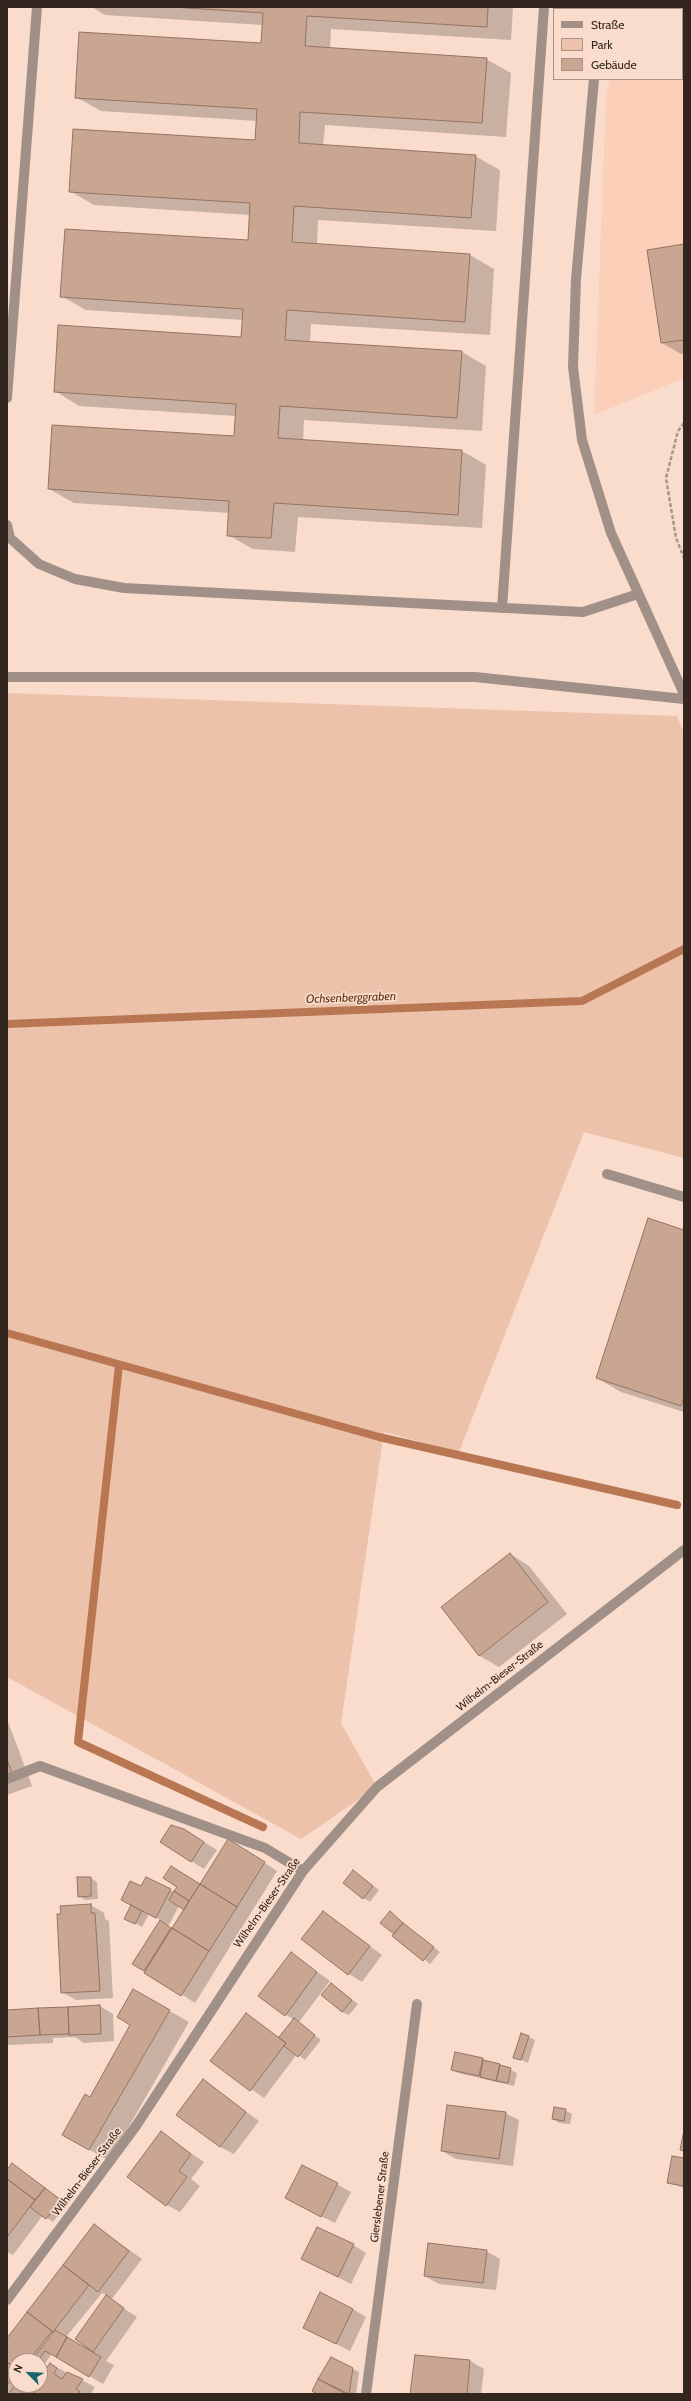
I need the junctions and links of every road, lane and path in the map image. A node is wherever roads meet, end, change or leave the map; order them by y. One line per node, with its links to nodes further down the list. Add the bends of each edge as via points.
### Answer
1 (37, 7): 4 (street)
2 (544, 7): 9 (street)
3 (594, 80): 8 (street, via 576,279 573,367 582,440 611,533)
4 (7, 398)
5 (684, 423): 7 (path, via 678,431 666,478 676,538)
6 (7, 525): 9 (street, via 10,538 38,564 75,579 124,588)
7 (684, 558)
8 (638, 594): 9 (street, via 583,612); 11 (street)
9 (502, 608)
10 (7, 677): 12 (street, via 475,677)
11 (684, 694)
12 (684, 699)
13 (607, 1174): 14 (street)
14 (684, 1197)
15 (684, 1550): 17 (street, Wilhelm-Bieser-Straße, via 377,1787)
16 (7, 1779): 17 (street, via 40,1766 265,1848)
17 (303, 1871): 19 (street, Wilhelm-Bieser-Straße, via 136,2126)
18 (417, 2004): 20 (street, Gierslebener Straße)
19 (7, 2300)
20 (366, 2394)

